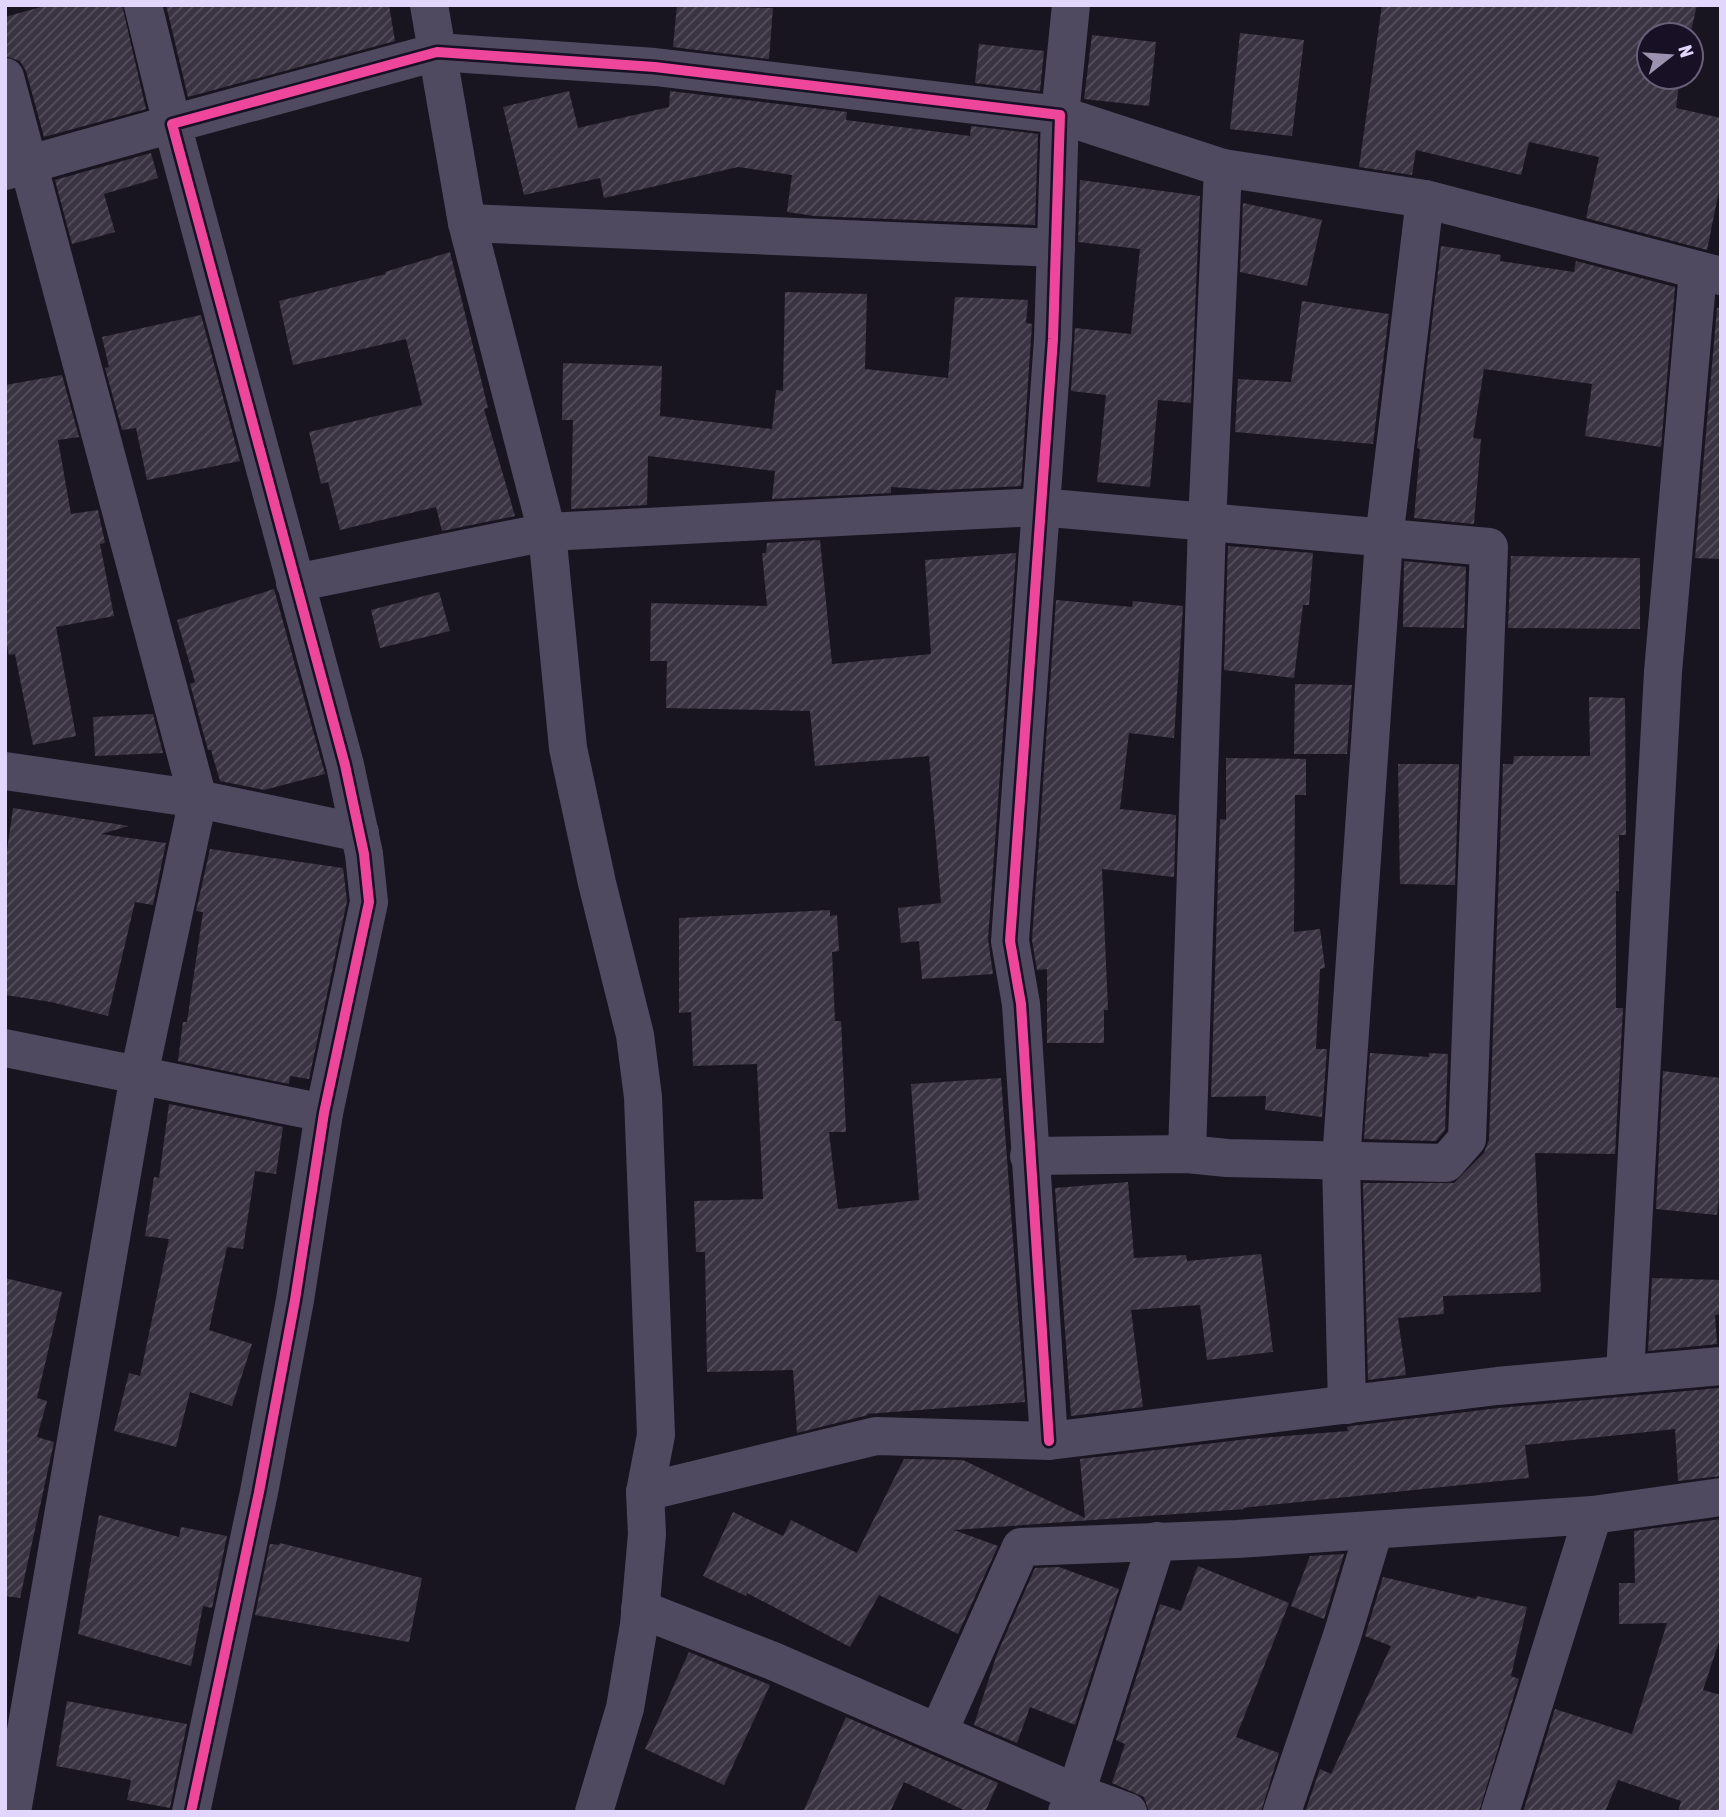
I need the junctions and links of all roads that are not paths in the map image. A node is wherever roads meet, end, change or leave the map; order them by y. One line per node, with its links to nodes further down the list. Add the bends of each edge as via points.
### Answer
1 (143, 5): 7 (street)
2 (429, 5): 4 (street)
3 (1071, 5): 6 (street)
4 (437, 52): 6 (street, via 655,67); 7 (street); 11 (street)
5 (5, 77): 8 (street)
6 (1060, 115): 9 (street); 12 (street)
7 (172, 124): 8 (street); 18 (street)
8 (18, 168): 20 (street)
9 (1223, 168): 10 (street); 15 (street)
10 (1425, 199): 13 (street); 17 (street)
11 (467, 223): 12 (street); 16 (street)
12 (1056, 248): 14 (street)
13 (1709, 273): 29 (street, via 1663,672)
14 (1039, 506): 15 (street); 16 (street); 26 (street, via 1010,942 1021,1004)
15 (1207, 524): 17 (street); 25 (street)
16 (547, 533): 18 (street); 32 (street, via 568,748 635,1035 643,1097 656,1435)
17 (1384, 539): 27 (street); 27 (street, via 1489,547 1467,1139 1446,1163)
18 (295, 583): 21 (street)
19 (5, 771): 20 (street)
20 (198, 799): 21 (street); 23 (street)
21 (360, 833): 24 (street, via 369,902)
22 (5, 1048): 23 (street)
23 (139, 1075): 24 (street); 40 (street)
24 (324, 1113): 41 (street, via 259,1492)
25 (1187, 1154): 26 (street); 27 (street)
26 (1029, 1156): 31 (street)
27 (1341, 1161): 30 (street)
28 (1721, 1366): 29 (street)
29 (1625, 1374): 30 (street)
30 (1347, 1405): 31 (street)
31 (1049, 1441): 32 (street, via 876,1436)
32 (645, 1492): 37 (street, via 647,1534)
33 (1721, 1497): 34 (street)
34 (1593, 1515): 35 (street); 45 (street)
35 (1374, 1530): 36 (street); 44 (street)
36 (1157, 1541): 38 (street, via 1021,1547); 39 (street)
37 (640, 1609): 38 (street); 42 (street, via 625,1708)
38 (939, 1733): 39 (street)
39 (1072, 1802): 43 (street)
40 (12, 1812)
41 (191, 1812)
42 (594, 1812)
43 (1128, 1812)
44 (1282, 1812)
45 (1500, 1812)

